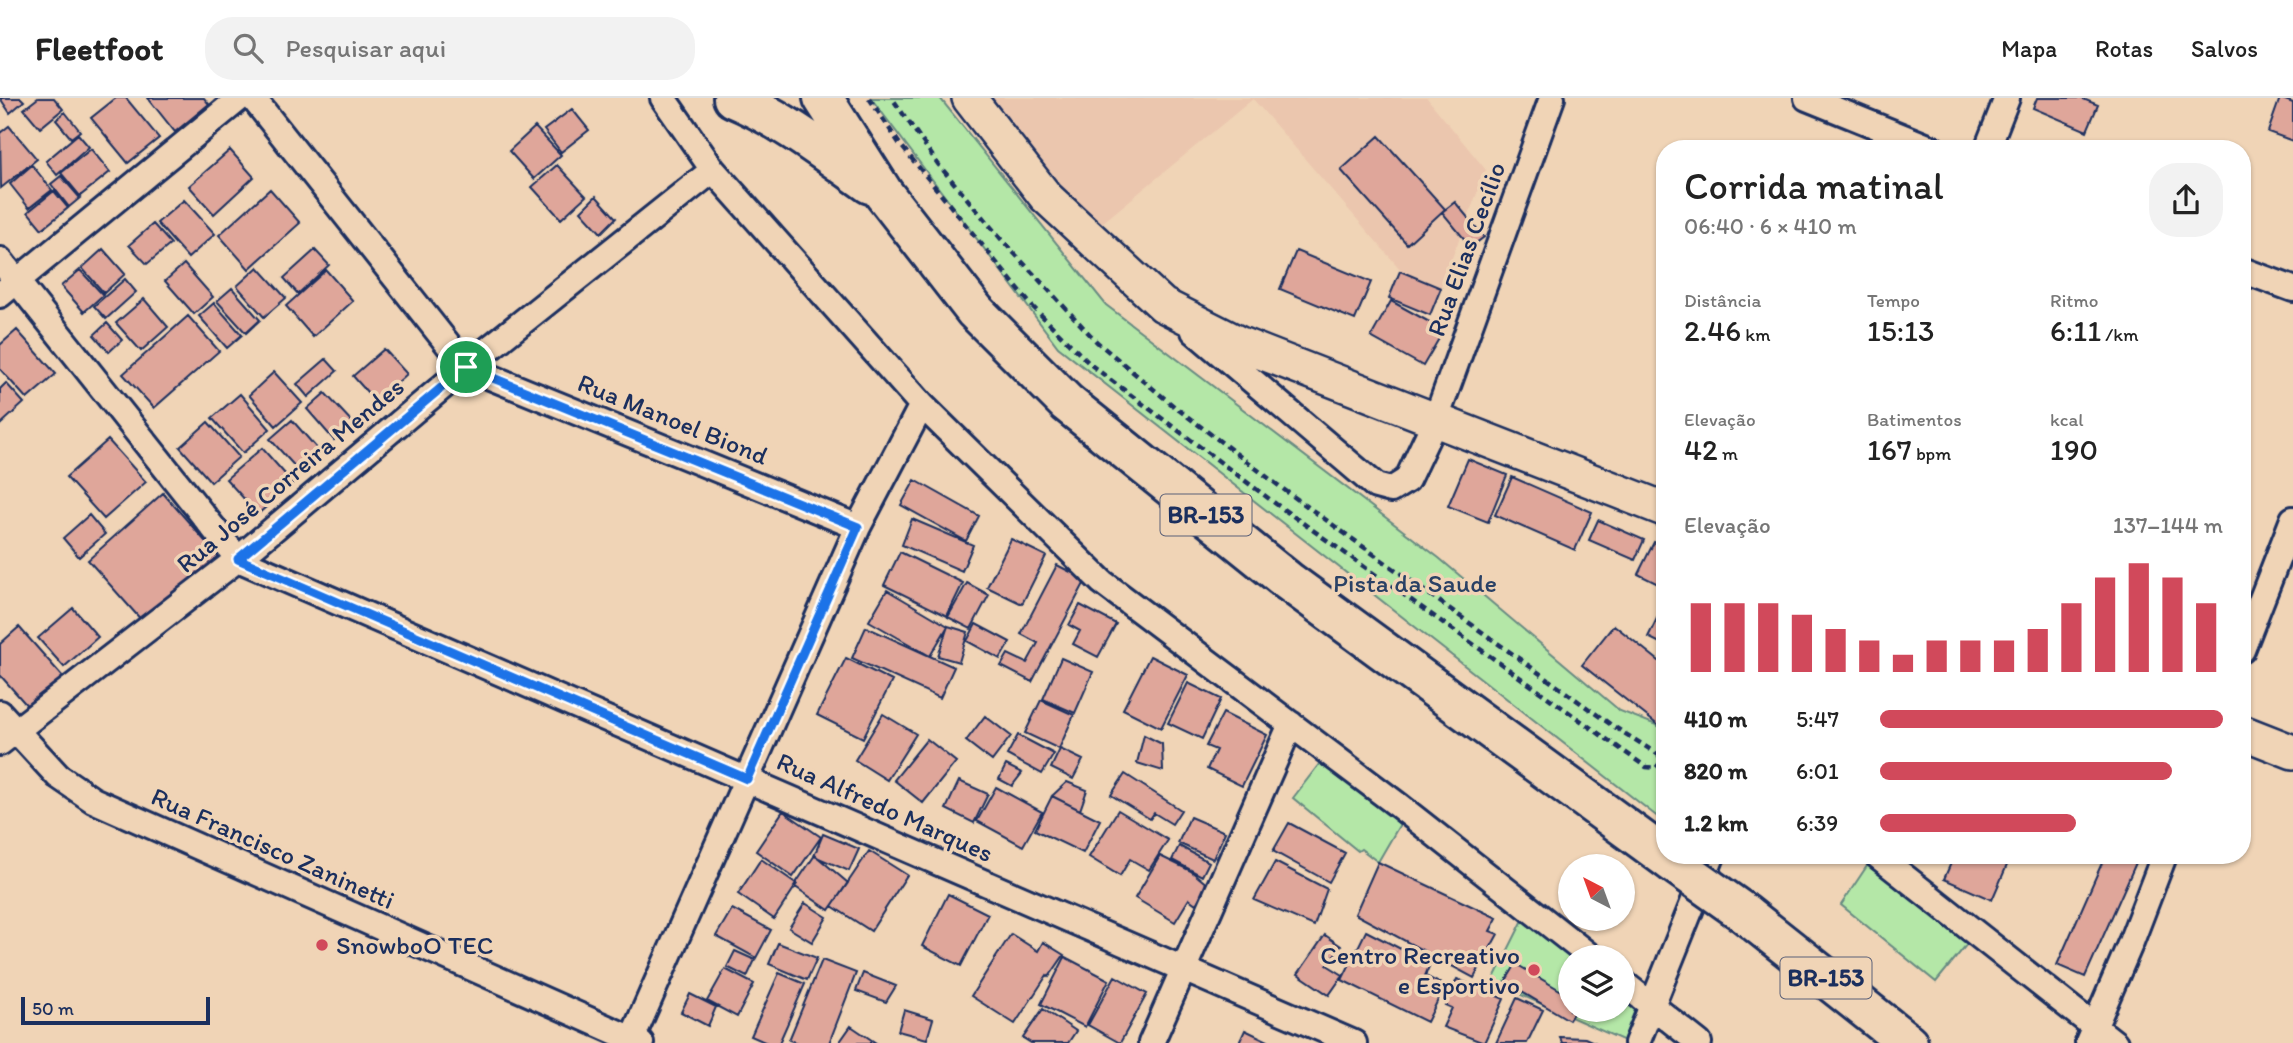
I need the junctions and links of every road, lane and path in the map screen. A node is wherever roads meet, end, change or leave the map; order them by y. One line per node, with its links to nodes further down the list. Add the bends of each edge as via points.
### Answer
1 (240, 98): 18 (street)
2 (253, 98): 21 (street)
3 (663, 98): 14 (street)
4 (733, 98): 15 (highway, via 785,124)
5 (823, 98): 15 (highway, BR-153)
6 (869, 98): 34 (path, via 899,144 1032,306 1091,365 1276,504 1646,767)
7 (892, 98): 33 (path, via 985,220 1097,342 1283,489)
8 (969, 98): 20 (street, via 1046,197)
9 (1552, 98): 23 (street, Rua Elias Cecílio)
10 (1807, 98): 12 (street)
11 (2007, 98): 13 (street)
12 (1911, 140)
13 (1991, 140)
14 (713, 170): 21 (street, Rua José Correira Mendes); 22 (street)
15 (884, 194): 36 (highway, BR-153, via 975,311 1067,403 1289,581)
16 (0, 260): 18 (street)
17 (2251, 273): 19 (street)
18 (9, 288): 27 (street)
19 (2293, 289)
20 (1163, 305): 23 (street, via 1240,344); 23 (street, Rua Elias Cecílio, via 1376,486 1391,490 1406,480)
21 (466, 367): 26 (street, Rua Manoel Biond); 27 (street, Rua José Correira Mendes)
22 (922, 405): 26 (street); 29 (street, via 1102,582)
23 (1436, 419): 24 (street)
24 (1656, 506)
25 (2293, 519): 28 (street)
26 (858, 527): 35 (street)
27 (238, 559): 30 (street, Rua José Correira Mendes); 35 (street, Rua Alfredo Marques)
28 (2251, 627)
29 (1291, 724): 42 (street); 43 (street)
30 (5, 729): 47 (street, Rua Francisco Zaninetti, via 93,800)
31 (2251, 736): 32 (street)
32 (2293, 752)
33 (1656, 753)
34 (1656, 768)
35 (747, 779): 43 (street, Rua Alfredo Marques); 47 (street)
36 (1656, 849)
37 (1676, 864): 41 (highway, BR-153)
38 (1700, 864): 41 (street)
39 (1888, 864): 46 (street)
40 (2161, 864): 46 (street)
41 (1687, 872): 45 (street); 52 (highway, BR-153, bridge)
42 (1576, 945)
43 (1184, 969): 48 (street); 49 (street, Rua Alfredo Marques)
44 (1635, 992): 45 (street)
45 (1653, 1007): 50 (street); 51 (street)
46 (2091, 1035): 53 (street)
47 (634, 1042)
48 (1151, 1043)
49 (1354, 1043)
50 (1637, 1043)
51 (1699, 1043)
52 (1908, 1043)
53 (2115, 1043)

